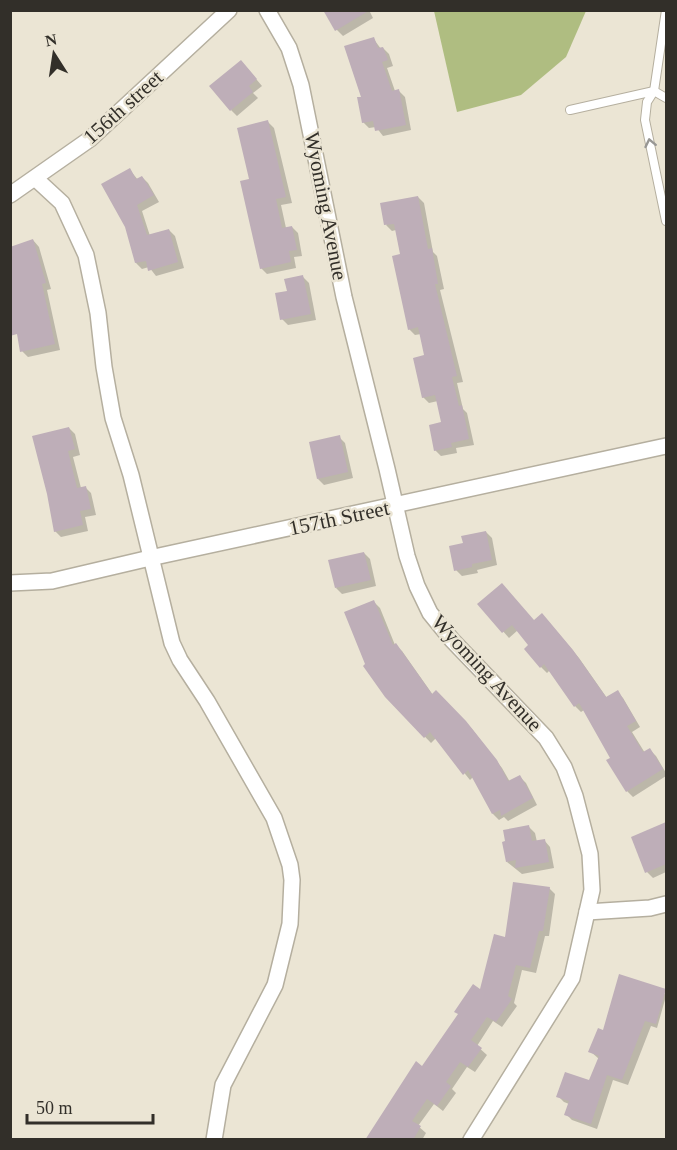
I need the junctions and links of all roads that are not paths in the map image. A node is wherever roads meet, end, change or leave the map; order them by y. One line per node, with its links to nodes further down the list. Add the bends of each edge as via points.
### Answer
1 (229, 10): 7 (street, 156th street, via 90,138)
2 (267, 10): 11 (street, Wyoming Avenue, via 289,48 301,85 344,297)
3 (666, 10): 4 (lane)
4 (654, 91): 5 (lane); 6 (lane); 9 (lane, one-way to 4, via 645,120 647,102)
5 (666, 98)
6 (570, 110)
7 (36, 178): 8 (street, 156th street); 12 (street, via 62,203 86,255 113,418)
8 (10, 195)
9 (666, 221)
10 (666, 446): 11 (street, 157th Street)
11 (396, 506): 12 (street, 157th Street); 15 (street, Wyoming Avenue, via 407,556 430,613 546,738 564,767 590,854 592,890)
12 (150, 558): 13 (street, 157th Street, via 52,581); 16 (street, via 172,643 274,818 292,880 290,924 274,985 223,1085)
13 (10, 583)
14 (666, 904): 15 (street)
15 (587, 912): 17 (street, Wyoming Avenue, via 572,978)
16 (213, 1140)
17 (471, 1140)

